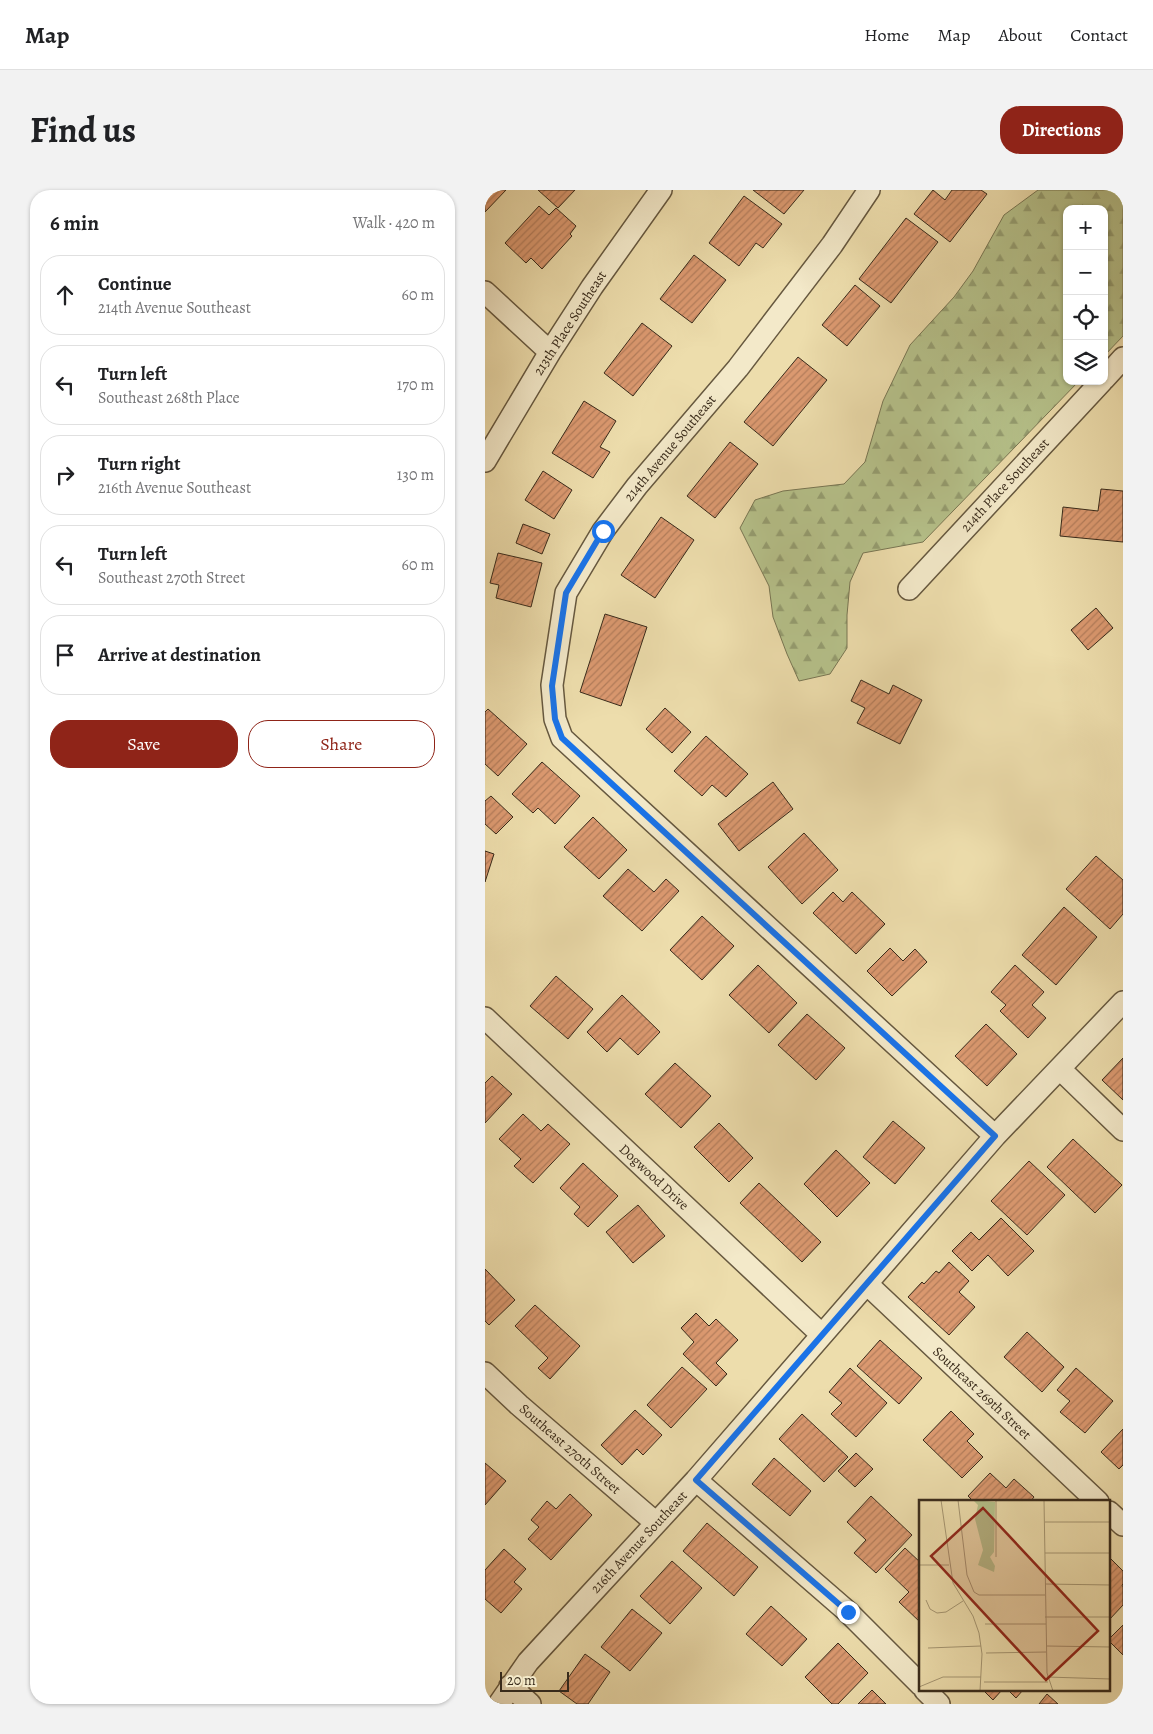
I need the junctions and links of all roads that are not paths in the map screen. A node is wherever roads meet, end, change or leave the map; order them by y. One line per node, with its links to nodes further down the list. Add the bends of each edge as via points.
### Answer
1 (661, 190): 4 (street, 213th Place Southeast)
2 (869, 190): 14 (street, 214th Avenue Southeast, via 832,245 737,368 609,523 566,593 552,686 555,719 562,738)
3 (485, 292): 4 (street)
4 (550, 352): 8 (street, 213th Place Southeast)
5 (1123, 358): 6 (street, 214th Place Southeast)
6 (1108, 374)
7 (1098, 385): 9 (street, 214th Place Southeast)
8 (485, 461)
9 (909, 589)
10 (1123, 1002): 12 (street, 216th Avenue Southeast)
11 (485, 1018): 16 (street, Dogwood Drive)
12 (1060, 1070): 13 (street); 14 (street, 216th Avenue Southeast)
13 (1123, 1130)
14 (995, 1136): 15 (street, 216th Avenue Southeast)
15 (867, 1284): 16 (street, 216th Avenue Southeast); 19 (street, Southeast 269th Street)
16 (822, 1335): 18 (street, 216th Avenue Southeast)
17 (485, 1373): 21 (street, Southeast 270th Street)
18 (696, 1480): 21 (street, 216th Avenue Southeast); 23 (street, via 848,1612)
19 (1096, 1500)
20 (1111, 1514): 22 (street)
21 (656, 1523): 24 (street, 216th Avenue Southeast)
22 (1123, 1525)
23 (919, 1683)
24 (510, 1686): 26 (street, 216th Avenue Southeast); 27 (street)
25 (927, 1692): 28 (street)
26 (499, 1704)
27 (530, 1704)
28 (939, 1704)

